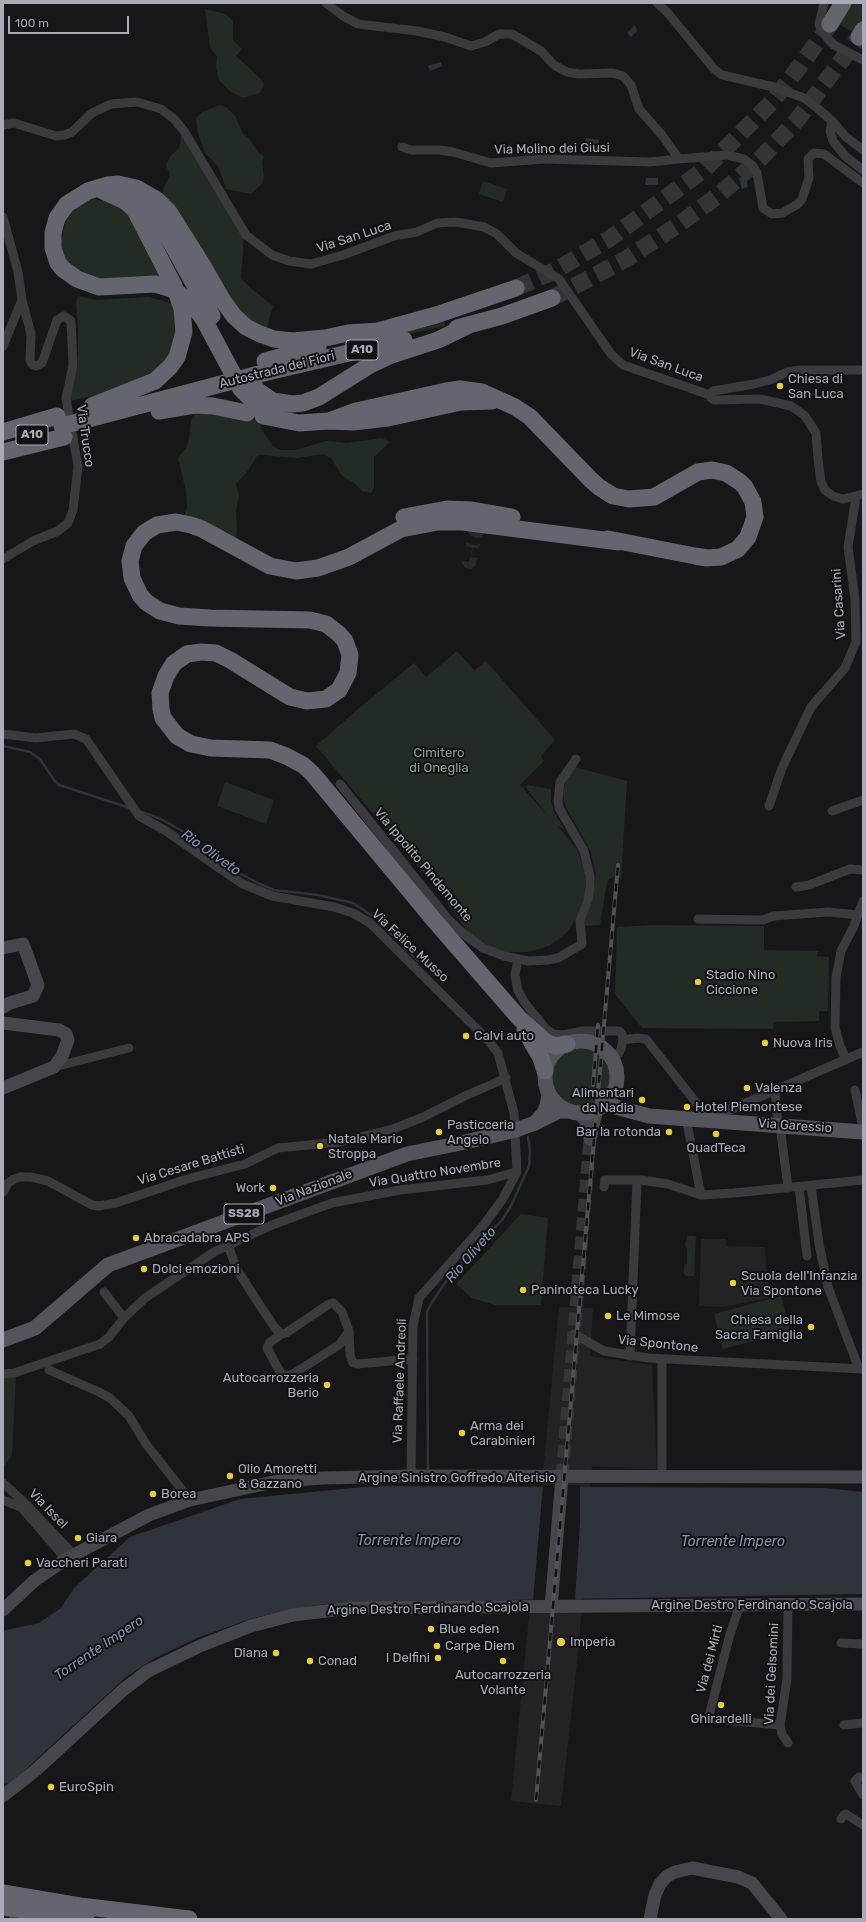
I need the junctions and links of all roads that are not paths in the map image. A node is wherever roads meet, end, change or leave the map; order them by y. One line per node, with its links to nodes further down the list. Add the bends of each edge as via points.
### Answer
1 (326, 3): 11 (street, via 358,24 416,31 471,46 499,34 512,34 541,51 554,65 567,72 613,73 623,76 631,85 639,109)
2 (657, 3): 7 (street, via 722,75 796,94)
3 (824, 3): 6 (street, via 819,24 827,38 834,45)
4 (843, 3): 5 (highway)
5 (830, 24)
6 (863, 60)
7 (832, 121): 10 (street, via 846,137); 12 (street, via 830,131 835,144)
8 (3, 125): 24 (street, Via San Luca, via 14,123 60,136 72,132 92,113 111,104 137,102 161,110 184,130 246,235 272,255 289,261 311,264 394,236 417,232 437,223 456,222 484,227 498,234 516,253 559,279 611,354 622,365)
9 (402, 148): 11 (street, Via Molino dei Giusi, via 454,152 491,163 545,159 650,162)
10 (863, 150)
11 (679, 159): 13 (street, Via Molino dei Giusi, via 727,155 744,159 757,173 763,208 772,214 782,213 802,199 809,178 808,159 814,152 824,154)
12 (863, 170)
13 (863, 183)
14 (96, 191): 19 (highway, via 122,191 145,203 152,210 245,376 258,391 274,401 292,404 311,401 388,356 438,340); 20 (highway, via 101,186 118,184 136,188 157,200 169,212 234,316 260,334 293,341); 25 (highway, bridge, via 125,201 135,210 174,286 182,308 184,332 177,357 155,381); 26 (highway, via 67,204 61,211 54,225 53,248 58,263 77,280 99,287 155,284 172,289 182,296 193,305 204,320 241,389 255,404)
15 (3, 217): 18 (street, via 18,272)
16 (516, 288): 20 (highway, Autostrada dei Fiori / A10, via 436,315)
17 (552, 298): 19 (highway, Autostrada dei Fiori / A10)
18 (22, 300): 21 (street); 32 (street, Via Trucco, via 32,339 30,360 34,366 42,363 57,320 64,316 70,321 73,365 66,398 78,466 73,510 68,523 58,531 33,541)
19 (469, 325): 22 (highway, Autostrada dei Fiori / A10)
20 (378, 330): 22 (highway, Autostrada dei Fiori / A10)
21 (3, 346)
22 (253, 370): 25 (highway, Autostrada dei Fiori / A10, bridge); 27 (highway, Autostrada dei Fiori / A10, bridge)
23 (863, 370): 24 (street, via 787,372 770,380 713,391)
24 (710, 395): 31 (street, Via San Luca, via 714,400 760,399 791,406 797,410 805,416 816,433 818,459 825,490 843,499)
25 (92, 406): 27 (highway, Autostrada dei Fiori / A10)
26 (274, 418): 27 (highway, bridge, via 213,406 195,406); 47 (highway, via 299,423 374,420 474,401 506,402 537,423 591,480 613,496 629,499 654,497 698,472 712,470 726,473 740,482 753,502 755,517 751,530 738,549 727,555 707,558 472,510 447,509 414,514 386,524 330,564 305,571 283,570 257,560 202,530 182,523 157,525 144,533 131,554 130,569 140,595 153,607 169,614 210,618 319,621 333,628 345,641 350,655 348,673 339,690 326,699 307,702 290,697 216,653 187,654 174,663 162,683 160,700 163,718 177,736 191,744 211,748 270,750 303,764)
27 (61, 426): 28 (highway, Autostrada dei Fiori / A10); 29 (highway, Autostrada dei Fiori / A10); 30 (highway)
28 (3, 432)
29 (3, 445)
30 (3, 452)
31 (859, 495): 37 (street, Via Casarini, via 848,547 855,599 856,642 845,668 811,707 782,768)
32 (3, 559)
33 (3, 734): 57 (street, Via Felice Musso, via 36,738 74,734 82,737 91,745 139,816 166,831 241,883 272,896 334,907 353,913 370,923 488,1040 498,1053)
34 (576, 759): 45 (street, Via Ippolito Pindemonte, via 560,782 558,801 559,808 584,851 590,876 588,900 580,921 582,944 558,958)
35 (340, 784): 45 (street, Via Ippolito Pindemonte, via 456,928 483,948)
36 (863, 800): 38 (street)
37 (769, 806)
38 (832, 811)
39 (863, 870): 40 (street, via 850,869 809,885)
40 (796, 887)
41 (863, 901): 42 (street)
42 (858, 915): 43 (street, via 829,912 773,916 763,920); 54 (street, via 841,951 836,977 835,1027)
43 (698, 919)
44 (3, 948): 46 (main road, via 23,944 37,989 33,996)
45 (518, 960): 49 (street, via 515,975 518,991 546,1029 562,1035 591,1030 619,1031)
46 (3, 1007)
47 (519, 1018): 50 (highway, via 546,1042 555,1046); 56 (highway, via 541,1058)
48 (3, 1023): 55 (main road, via 64,1032 68,1037 68,1044)
49 (623, 1040): 53 (street, via 618,1054); 67 (street, via 646,1039)
50 (567, 1044): 53 (main road, via 591,1042); 56 (main road, via 557,1050)
51 (129, 1048): 55 (street)
52 (863, 1052): 54 (street)
53 (610, 1056): 58 (main road, via 615,1066)
54 (846, 1059): 60 (street)
55 (54, 1067): 59 (main road)
56 (545, 1071): 62 (main road)
57 (506, 1078): 71 (street, Via Felice Musso); 80 (street, Via Cesare Battisti, via 393,1129 339,1142 278,1148 245,1164 187,1179 116,1203 99,1206 88,1204 48,1181 31,1177 14,1179)
58 (615, 1087): 63 (main road); 65 (main road, via 622,1104)
59 (3, 1088)
60 (775, 1090): 67 (street); 69 (street)
61 (855, 1090): 70 (street)
62 (549, 1094): 64 (main road, via 557,1104); 68 (main road, via 544,1114)
63 (601, 1107): 64 (main road, via 588,1112); 64 (main road, via 590,1139 585,1120); 65 (main road, Via Garessio)
64 (573, 1112): 68 (main road, Via Nazionale / SS28, via 559,1112)
65 (632, 1112): 66 (main road, Via Garessio, via 649,1116)
66 (686, 1118): 67 (main road, Via Garessio); 81 (street)
67 (709, 1119): 69 (main road, Via Garessio)
68 (535, 1123): 71 (main road, Via Nazionale / SS28)
69 (779, 1126): 72 (main road, Via Garessio); 79 (street)
70 (863, 1128)
71 (516, 1130): 73 (street, Via Raffaele Andreoli); 89 (main road, Via Nazionale / SS28, via 407,1154 108,1265 35,1328)
72 (863, 1132)
73 (517, 1172): 82 (street, Via Quattro Novembre, via 487,1180 400,1190 332,1203 272,1225); 91 (street, Via Raffaele Andreoli, via 502,1200 483,1226 419,1298 413,1326)
74 (863, 1180): 76 (street)
75 (637, 1181): 77 (street, via 605,1180); 81 (street, via 652,1181 680,1187); 90 (street)
76 (811, 1186): 78 (street); 93 (street, via 828,1287)
77 (604, 1187)
78 (799, 1187): 79 (street); 83 (street)
79 (788, 1188): 81 (street)
80 (3, 1192)
81 (701, 1195)
82 (228, 1245): 85 (street, Via Quattro Novembre, via 145,1298); 87 (street, via 236,1268 275,1328)
83 (807, 1256)
84 (104, 1292): 85 (street)
85 (124, 1318): 95 (street, Via Quattro Novembre, via 100,1344 14,1373)
86 (349, 1330): 87 (street, via 342,1312 333,1303); 87 (street, via 340,1344 291,1375 285,1376 280,1372 267,1348 270,1342); 91 (street, via 350,1355 353,1363)
87 (282, 1334)
88 (574, 1334): 90 (street, Via Spontone, via 604,1351)
89 (3, 1340)
90 (630, 1356): 92 (street, Via Spontone)
91 (413, 1359): 96 (street, Via Raffaele Andreoli)
92 (662, 1360): 93 (street, Via Spontone); 98 (street)
93 (861, 1369)
94 (49, 1370): 102 (street, via 110,1398 129,1416 146,1444)
95 (3, 1374)
96 (411, 1476): 98 (main road, Argine Sinistro Goffredo Alterisio); 102 (main road, Argine Sinistro Goffredo Alterisio, via 278,1482)
97 (562, 1477): 108 (main road)
98 (662, 1477): 99 (main road, Argine Sinistro Goffredo Alterisio)
99 (863, 1477)
100 (3, 1483): 103 (street, Via Issel, via 26,1504)
101 (3, 1500): 103 (street, via 21,1507)
102 (190, 1500): 103 (main road, Argine Sinistro Goffredo Alterisio, via 149,1515)
103 (70, 1557): 104 (main road, Argine Sinistro Goffredo Alterisio)
104 (5, 1604)
105 (740, 1604): 106 (main road, Argine Destro Ferdinando Scajola); 108 (main road, Argine Destro Ferdinando Scajola); 112 (street, Via dei Mirti, via 709,1716 712,1719)
106 (788, 1604): 107 (main road, Argine Destro Ferdinando Scajola); 112 (street, Via dei Gelsomini, via 788,1679)
107 (863, 1604)
108 (551, 1607): 117 (main road, Argine Destro Ferdinando Scajola, via 352,1608 294,1615 251,1626 200,1646 148,1671)
109 (841, 1643): 110 (street)
110 (863, 1644)
111 (863, 1723): 113 (street)
112 (780, 1725): 114 (street, Via dei Gelsomini)
113 (844, 1725)
114 (788, 1743)
115 (863, 1778): 116 (street, via 859,1776 855,1781)
116 (863, 1795)
117 (3, 1796)
118 (841, 1819): 119 (street, via 846,1814)
119 (863, 1825)
120 (3, 1893): 125 (highway, via 80,1906)
121 (3, 1907): 124 (highway)
122 (13, 1919): 123 (street, via 21,1912 25,1912 29,1914)
123 (25, 1919)
124 (86, 1919)
125 (189, 1919)
126 (650, 1919): 127 (main road, via 660,1884 674,1872 692,1868 738,1877 752,1883)
127 (781, 1919)

